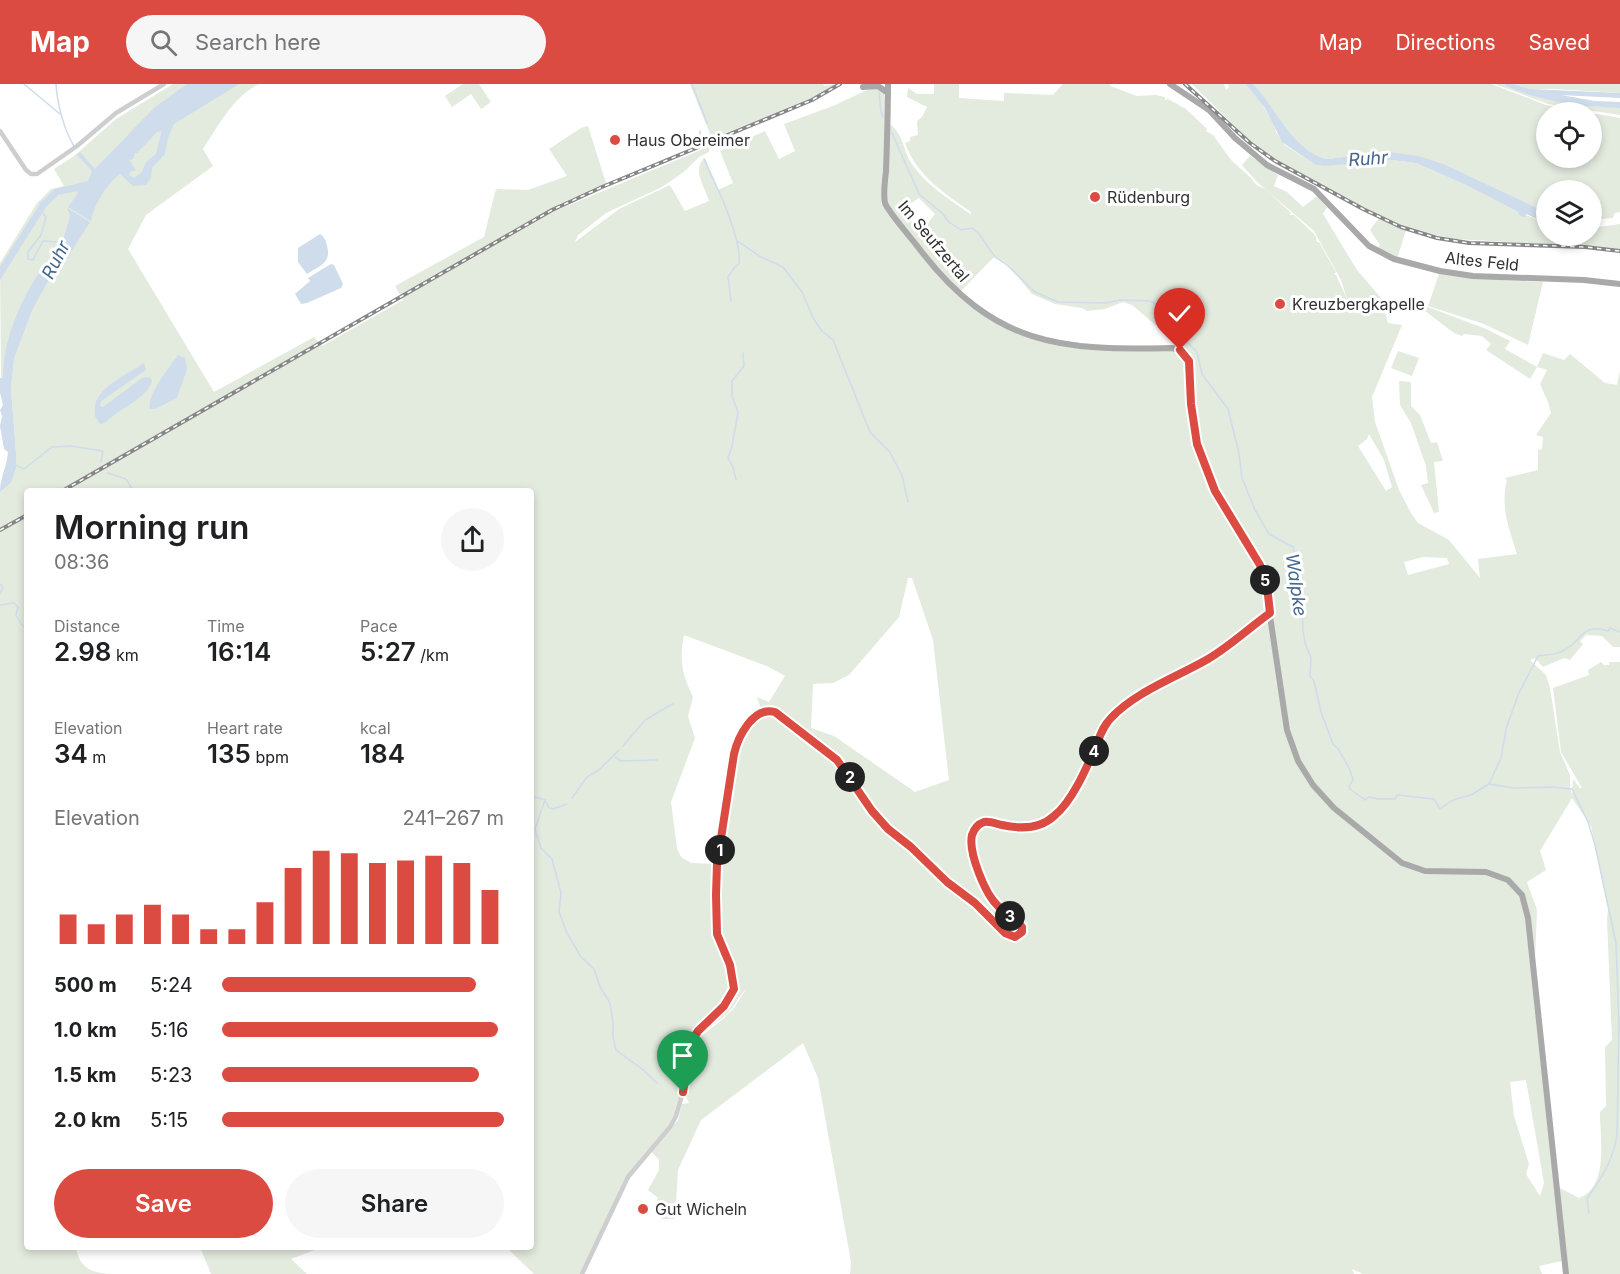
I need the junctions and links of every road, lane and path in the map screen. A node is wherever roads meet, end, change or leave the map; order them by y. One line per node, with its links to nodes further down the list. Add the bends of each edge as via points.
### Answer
1 (164, 84): 6 (street, via 116,113 39,173 31,174 24,167)
2 (888, 84): 5 (main road, Im Seufzertal)
3 (1170, 84): 7 (main road, Altes Feld, via 1209,110 1268,165 1314,189 1369,246 1394,259 1502,278)
4 (863, 87): 5 (main road, via 878,86)
5 (888, 93): 8 (main road, Im Seufzertal, via 885,203 931,263 966,299 998,322 1027,335 1102,348 1172,348 1187,357 1197,444 1215,491 1260,565)
6 (0, 131)
7 (1620, 284)
8 (1270, 613): 9 (street, via 1211,658 1131,701 1114,715 1066,803 1054,817 1028,827 987,822 975,828 971,845 978,869 994,902 1022,927 1015,937 1005,933 888,829 837,760 775,712 764,711 756,716 740,736 734,754 716,882 717,934 732,971 733,993 691,1042 676,1116 628,1177); 10 (main road, via 1289,739 1318,791 1402,863 1425,871 1492,873 1512,883 1524,899)
9 (582, 1274)
10 (1566, 1274)

